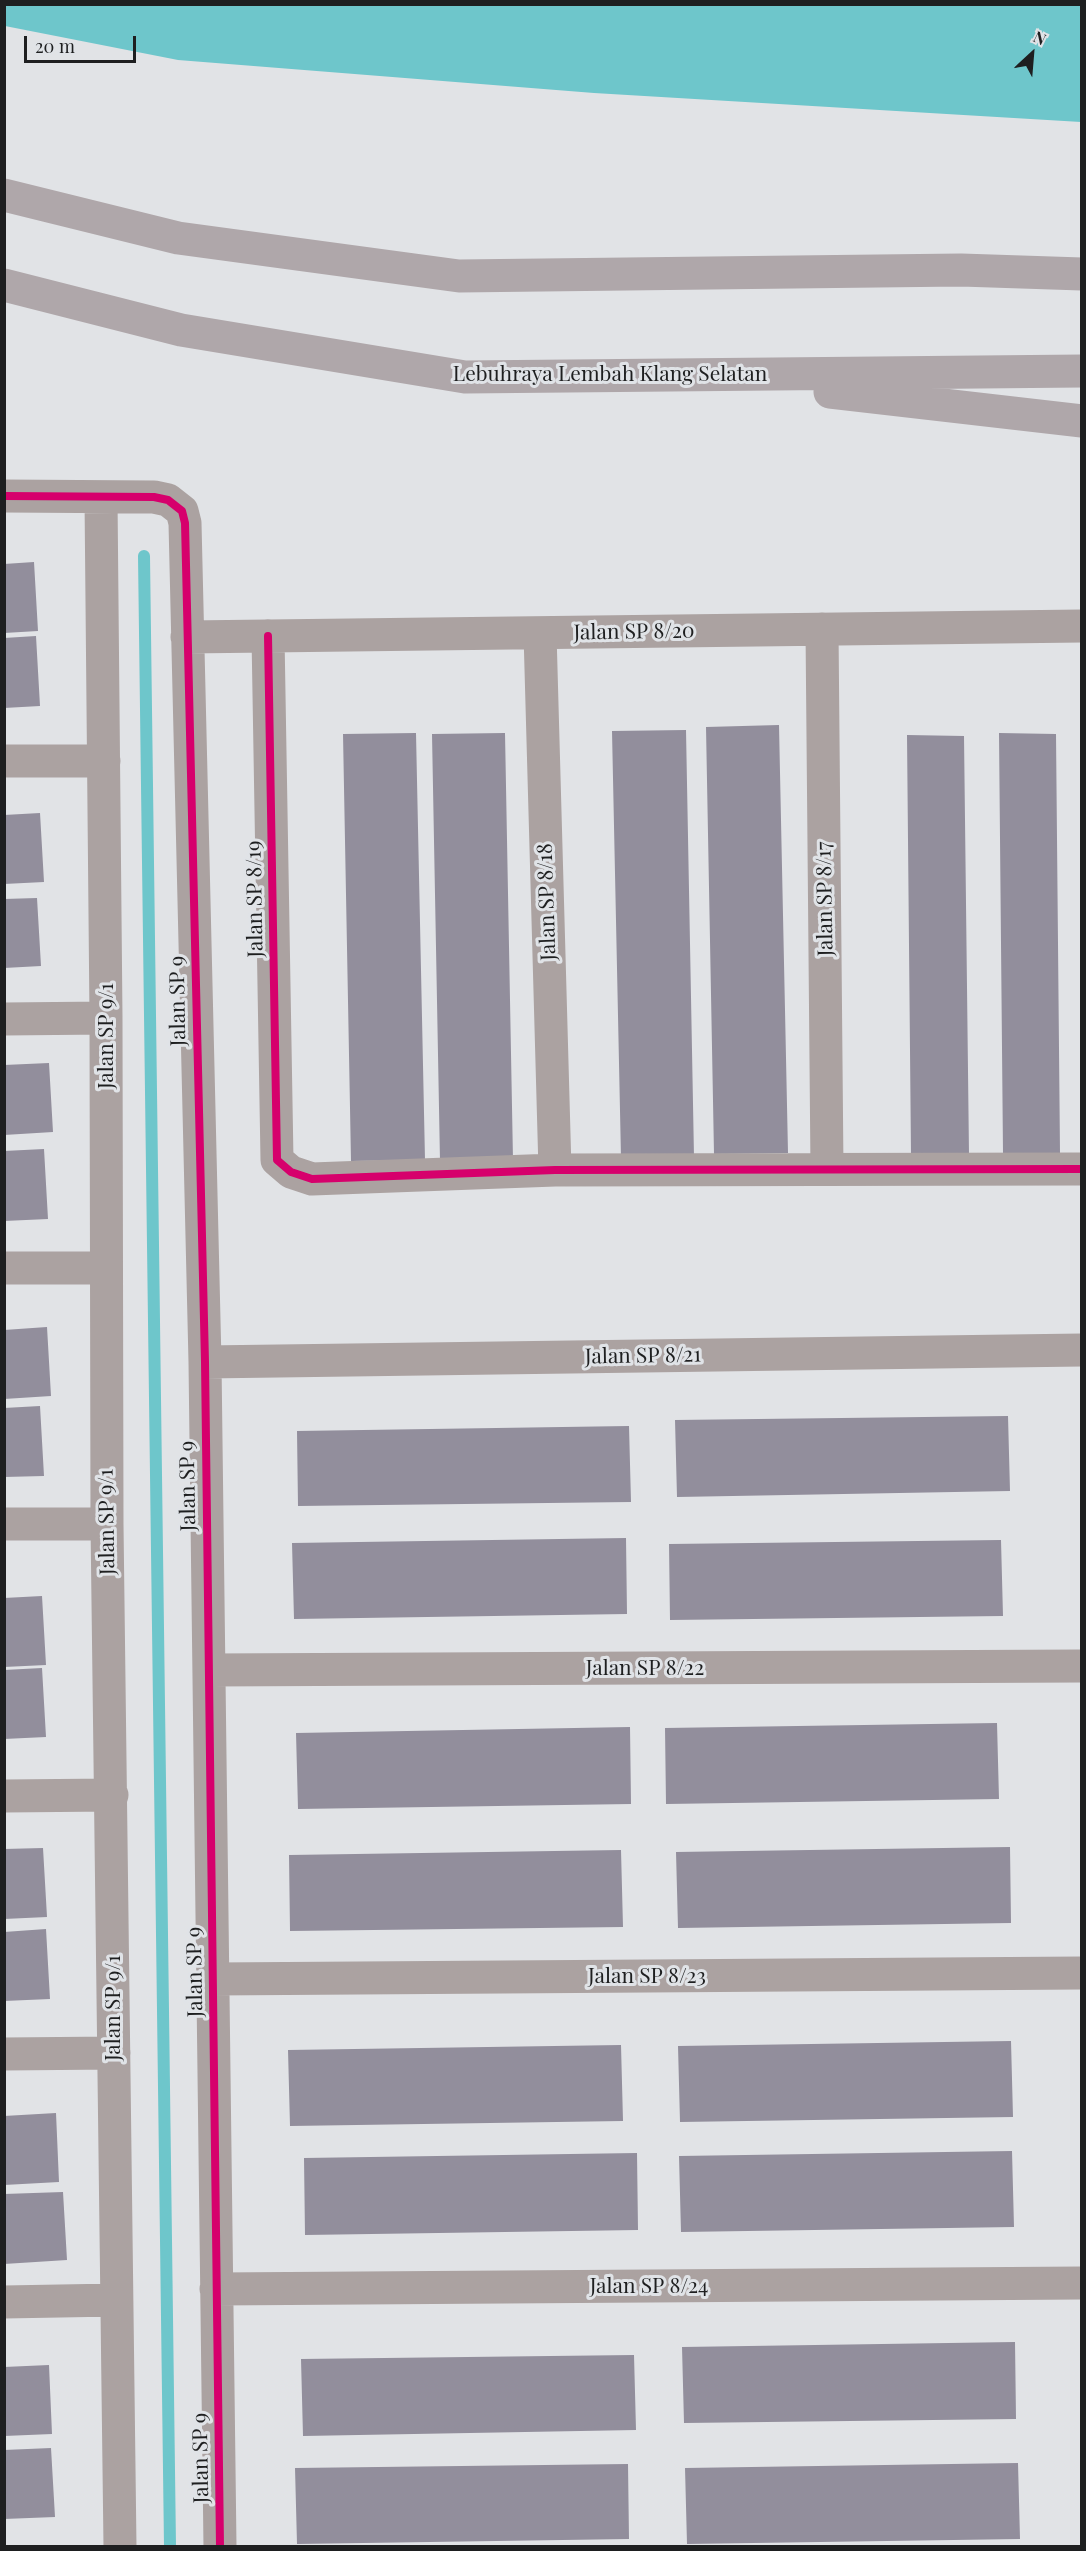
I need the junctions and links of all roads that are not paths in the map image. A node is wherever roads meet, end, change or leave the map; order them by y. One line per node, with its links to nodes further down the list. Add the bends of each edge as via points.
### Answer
1 (4, 195): 2 (highway, via 178,238 459,276 961,270)
2 (1082, 274)
3 (4, 285): 5 (highway, Lebuhraya Lembah Klang Selatan, via 181,330 465,377)
4 (1082, 371): 5 (highway, Lebuhraya Lembah Klang Selatan)
5 (697, 376): 6 (highway)
6 (1082, 421)
7 (4, 496): 8 (street)
8 (101, 498): 13 (street, Jalan SP 9, via 154,497 168,500 182,511); 15 (street, Jalan SP 9/1)
9 (1082, 626): 10 (street, Jalan SP 8/20)
10 (822, 629): 11 (street, Jalan SP 8/20); 18 (street, Jalan SP 8/17)
11 (540, 633): 12 (street, Jalan SP 8/20); 20 (street, Jalan SP 8/18)
12 (268, 636): 13 (street, Jalan SP 8/20); 20 (street, Jalan SP 8/19, via 277,1160 291,1172 312,1179)
13 (187, 637): 24 (street, Jalan SP 9)
14 (4, 761): 15 (street)
15 (104, 761): 16 (street, Jalan SP 9/1)
16 (106, 1018): 17 (street); 22 (street, Jalan SP 9/1)
17 (4, 1019)
18 (827, 1169): 19 (street); 20 (street)
19 (1082, 1169)
20 (555, 1170)
21 (4, 1268): 22 (street)
22 (106, 1268): 26 (street, Jalan SP 9/1)
23 (1082, 1350): 24 (street, Jalan SP 8/21)
24 (205, 1362): 28 (street, Jalan SP 9)
25 (4, 1524): 26 (street)
26 (107, 1524): 29 (street, Jalan SP 9/1)
27 (1082, 1666): 28 (street, Jalan SP 8/22)
28 (209, 1670): 32 (street, Jalan SP 9)
29 (112, 1795): 30 (street); 33 (street, Jalan SP 9/1)
30 (4, 1796)
31 (1082, 1973): 32 (street, Jalan SP 8/23)
32 (213, 1979): 36 (street, Jalan SP 9)
33 (114, 2053): 34 (street); 37 (street, Jalan SP 9/1)
34 (4, 2054)
35 (1082, 2283): 36 (street, Jalan SP 8/24)
36 (216, 2289): 40 (street, Jalan SP 9)
37 (116, 2300): 38 (street); 39 (street, Jalan SP 9/1)
38 (4, 2302)
39 (120, 2547)
40 (220, 2547)

